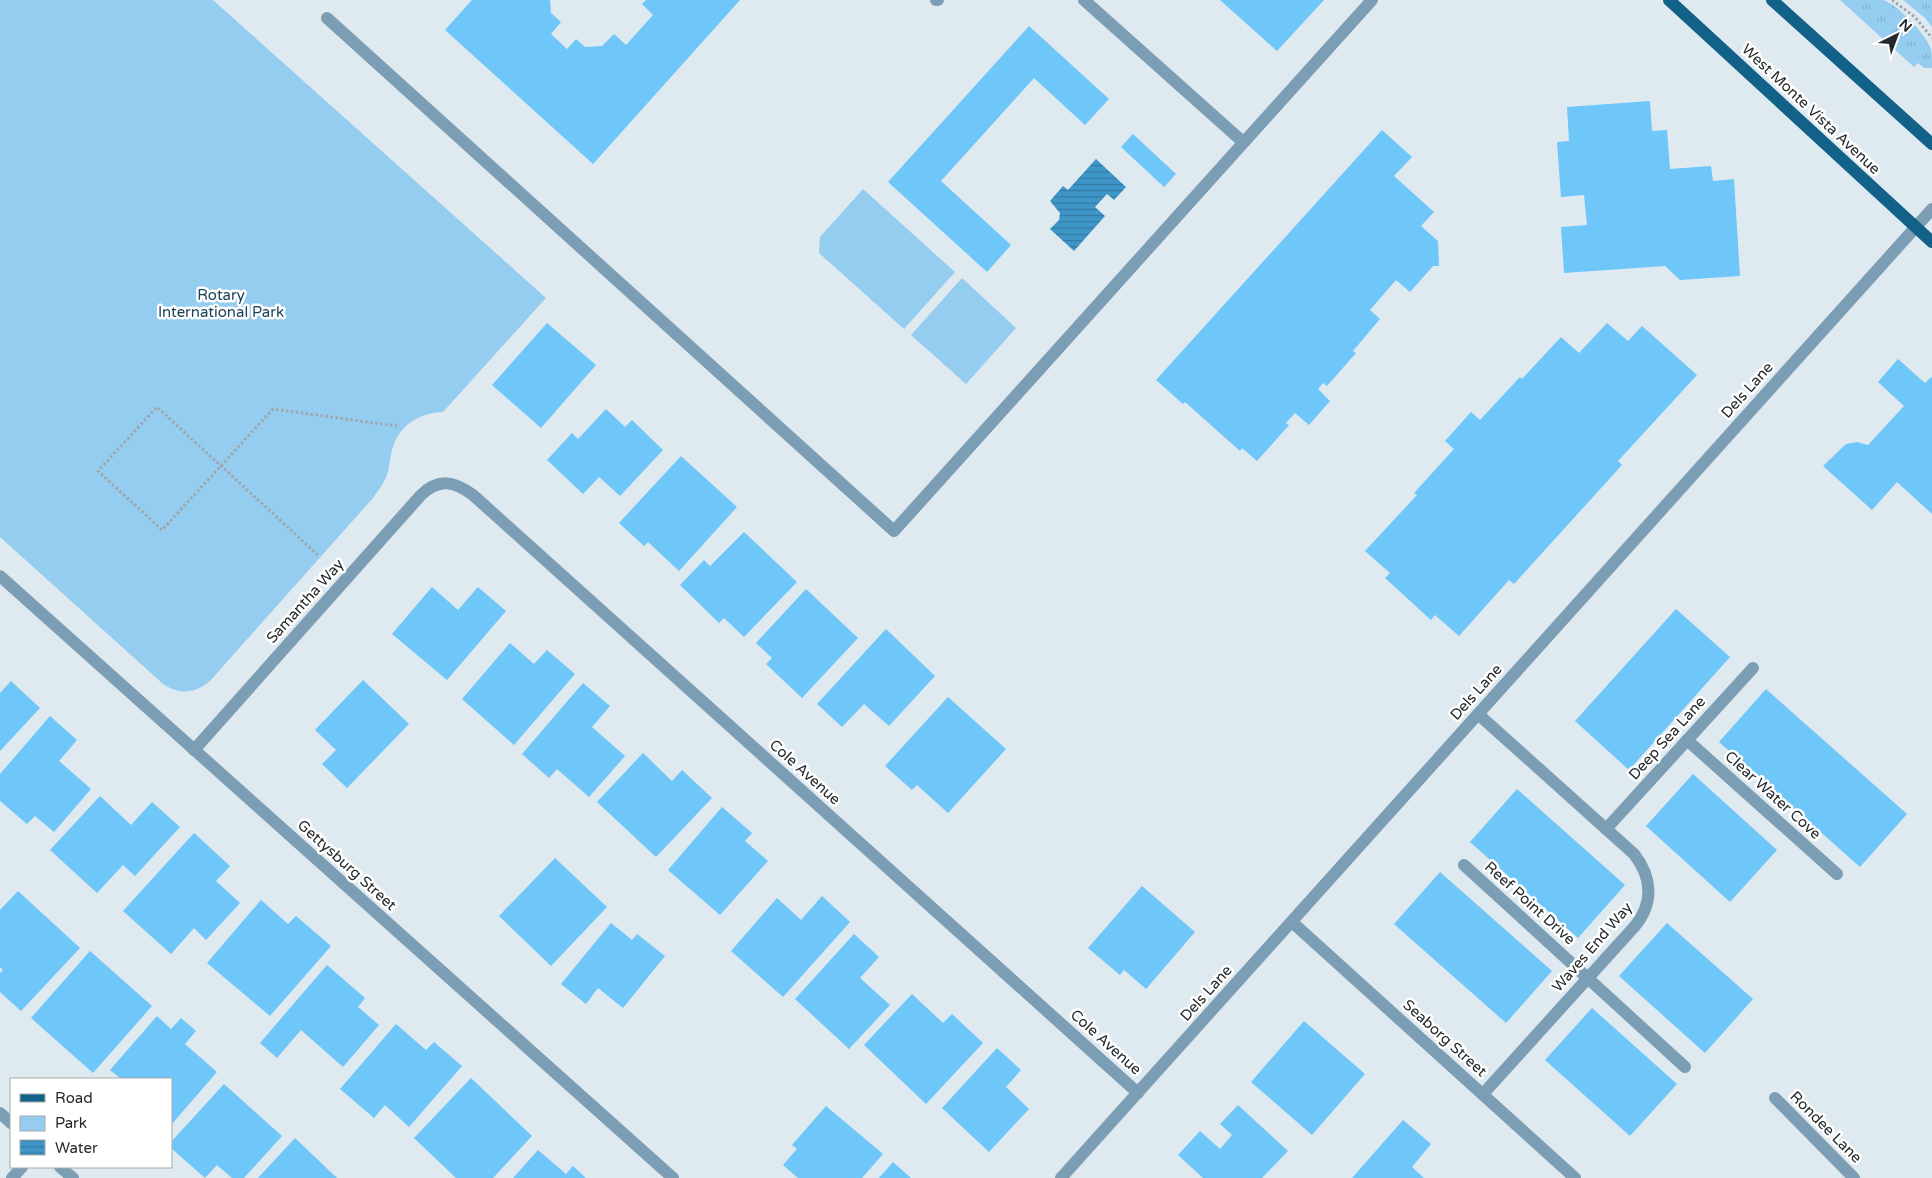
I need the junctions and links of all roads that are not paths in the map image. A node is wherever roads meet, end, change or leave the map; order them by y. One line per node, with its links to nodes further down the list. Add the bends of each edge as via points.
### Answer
1 (1084, 0): 6 (street)
2 (1372, 0): 6 (street)
3 (1669, 0): 9 (main road, West Monte Vista Avenue)
4 (1772, 0): 7 (main road)
5 (328, 18): 6 (street, via 894,531)
6 (1243, 142)
7 (1932, 144)
8 (1932, 209): 9 (street, Dels Lane)
9 (1916, 227): 10 (main road, West Monte Vista Avenue); 14 (street, Dels Lane)
10 (1932, 242)
11 (446, 482): 16 (street, Samantha Way, via 433,485 421,495); 23 (street, Cole Avenue, via 473,496)
12 (0, 576): 16 (street, Gettysburg Street)
13 (1753, 668): 15 (street, Deep Sea Lane)
14 (1478, 714): 17 (street, Waves End Way); 20 (street, Dels Lane)
15 (1687, 740): 17 (street, Deep Sea Lane); 19 (street, Clear Water Cove)
16 (194, 750): 32 (street, Gettysburg Street)
17 (1606, 829): 21 (street, Waves End Way, via 1640,862 1647,877 1648,900 1641,920)
18 (1464, 865): 21 (street, Reef Point Drive)
19 (1837, 874)
20 (1292, 922): 23 (street, Dels Lane); 24 (street, Seaborg Street)
21 (1589, 978): 22 (street, Reef Point Drive); 24 (street, Waves End Way)
22 (1685, 1067)
23 (1138, 1093): 33 (street, Dels Lane)
24 (1483, 1094): 34 (street, Seaborg Street)
25 (1775, 1098): 35 (street, Rondee Lane)
26 (0, 1113): 27 (street)
27 (10, 1122)
28 (21, 1168): 30 (street)
29 (61, 1168): 31 (street)
30 (12, 1178)
31 (73, 1178)
32 (673, 1178)
33 (1061, 1178)
34 (1575, 1178)
35 (1854, 1178)

